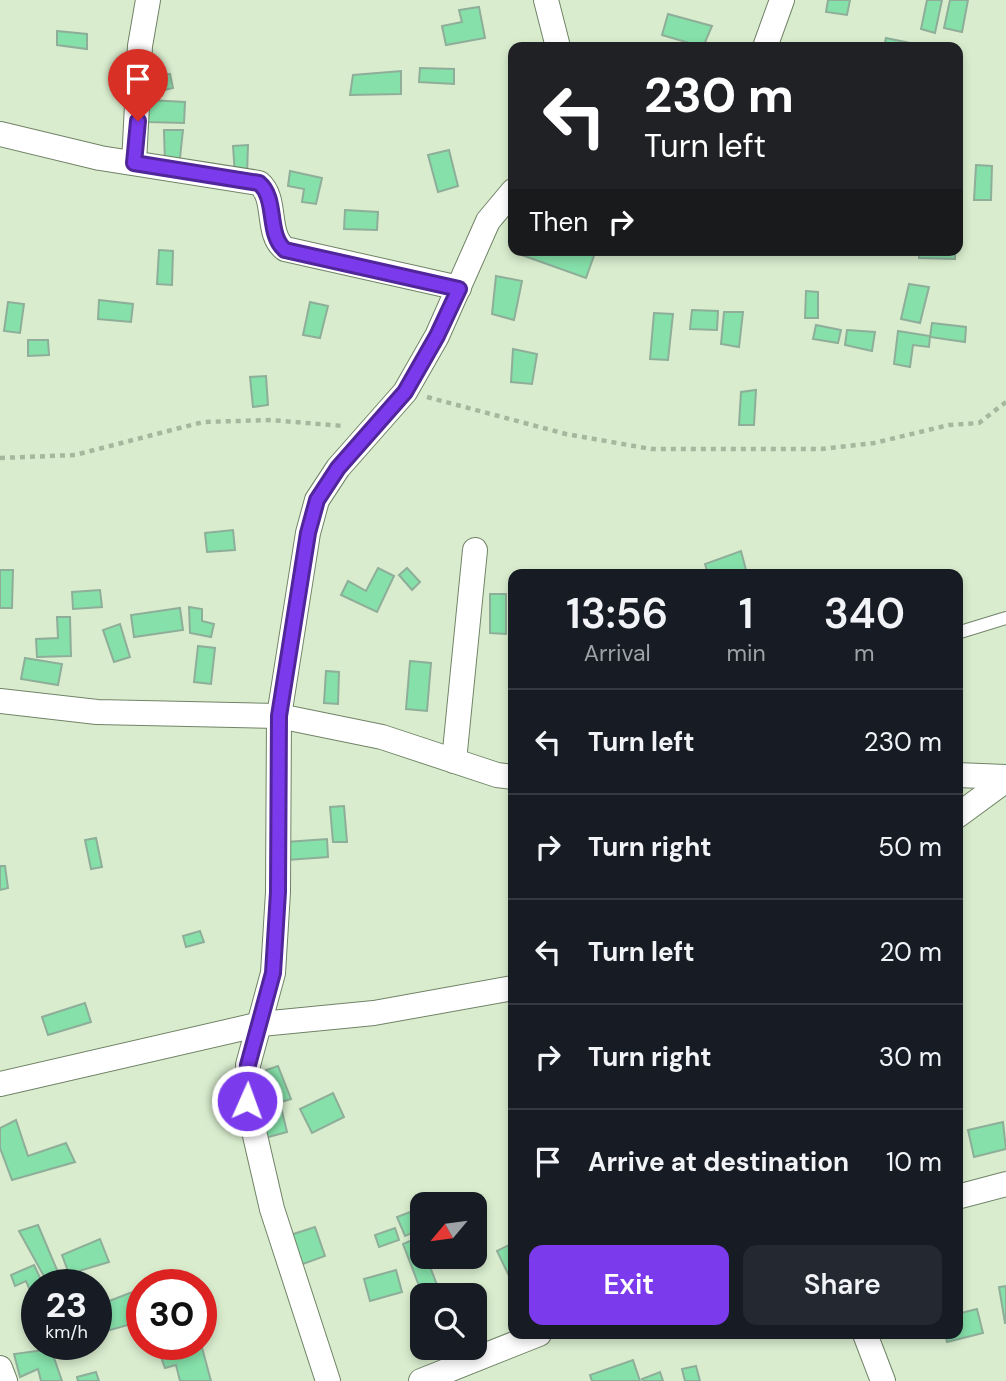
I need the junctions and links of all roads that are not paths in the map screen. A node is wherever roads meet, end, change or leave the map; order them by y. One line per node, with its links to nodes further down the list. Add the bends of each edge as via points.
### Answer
1 (148, 0): 7 (street)
2 (546, 0): 4 (street)
3 (782, 0): 5 (street)
4 (557, 42)
5 (767, 42)
6 (0, 134): 7 (street)
7 (134, 163): 9 (street, via 259,183 266,192 280,245 296,254)
8 (508, 197): 9 (street, via 488,221)
9 (459, 289): 14 (street, via 405,392 338,468 317,500)
10 (475, 551): 15 (street)
11 (1006, 618): 12 (lane)
12 (963, 631)
13 (0, 701): 14 (street, via 145,714)
14 (279, 716): 15 (street, via 382,737); 21 (street, via 278,892 273,973)
15 (454, 761): 17 (street)
16 (963, 775): 18 (street)
17 (508, 776)
18 (1006, 778): 19 (street)
19 (963, 811)
20 (508, 989): 21 (street, via 374,1013)
21 (261, 1024): 22 (street); 29 (street, via 248,1065 247,1101 272,1209)
22 (0, 1084)
23 (1006, 1184): 24 (street)
24 (963, 1195)
25 (526, 1339): 30 (street)
26 (867, 1339): 31 (street)
27 (0, 1368): 28 (street)
28 (5, 1381)
29 (328, 1381)
30 (421, 1381)
31 (883, 1381)

